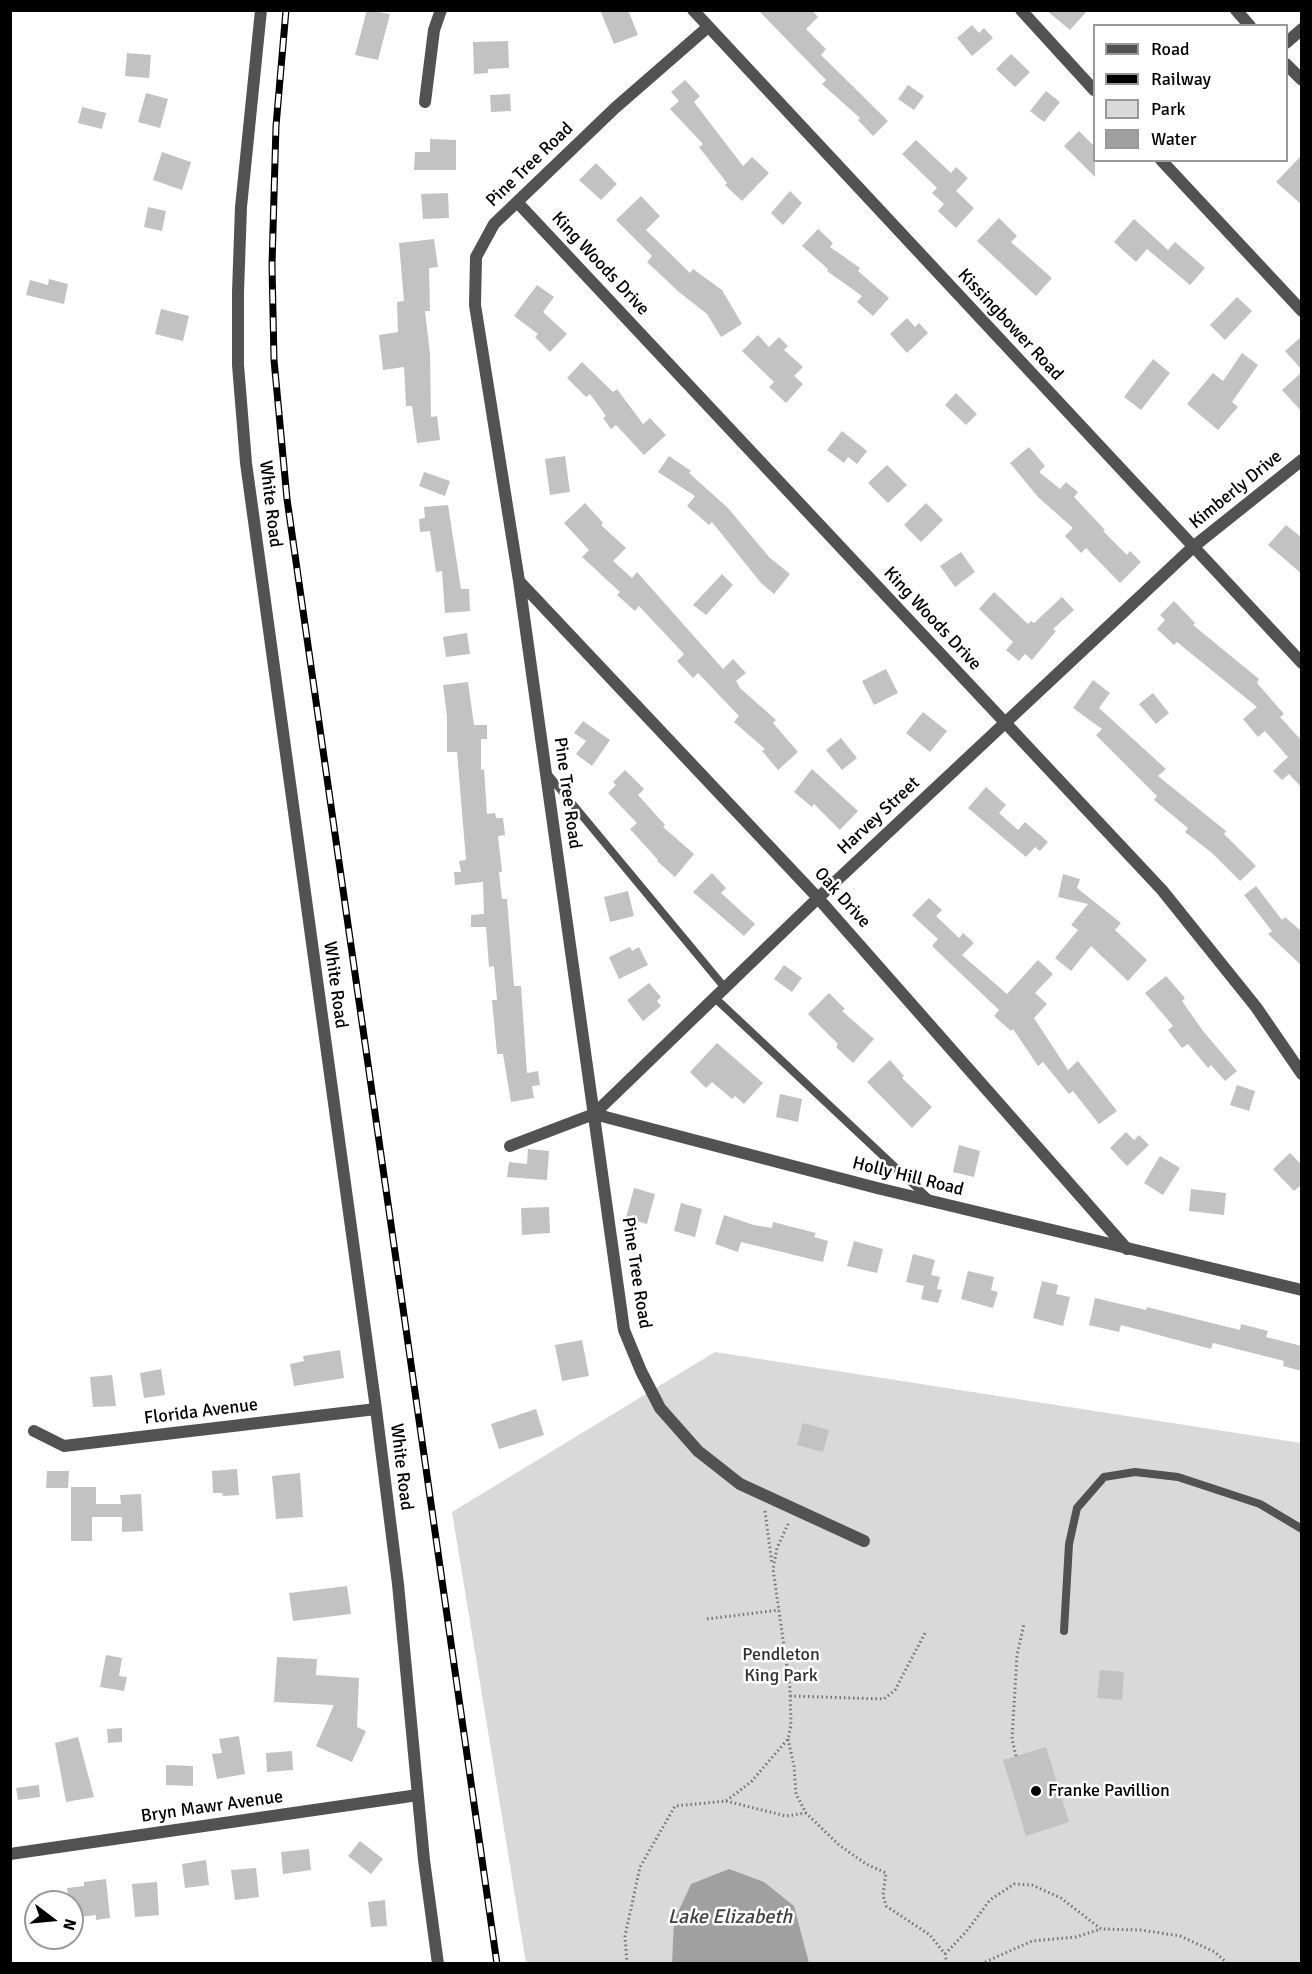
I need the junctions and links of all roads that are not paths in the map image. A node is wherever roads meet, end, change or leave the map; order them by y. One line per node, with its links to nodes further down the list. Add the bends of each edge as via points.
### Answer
1 (261, 10): 32 (street, White Road, via 241,207 238,281 238,365 244,441)
2 (441, 10): 13 (street, via 434,30)
3 (693, 10): 7 (street, Kissingbower Road)
4 (1020, 10): 12 (street)
5 (1236, 10): 6 (street)
6 (1248, 24)
7 (708, 27): 15 (street, Pine Tree Road, via 615,108); 18 (street, Kissingbower Road)
8 (1302, 29): 9 (street)
9 (1288, 42)
10 (1288, 65): 11 (street)
11 (1302, 80)
12 (1093, 88)
13 (425, 102)
14 (1163, 162): 16 (street)
15 (518, 203): 19 (street, Pine Tree Road, via 494,224 476,257 475,305); 21 (street, King Woods Drive)
16 (1302, 311)
17 (1302, 460): 18 (street, Kimberly Drive)
18 (1193, 547): 20 (street, Kissingbower Road); 21 (street, Harvey Street)
19 (519, 581): 22 (street, Pine Tree Road); 23 (street, Oak Drive)
20 (1302, 663)
21 (1004, 722): 23 (street, Harvey Street); 26 (street, King Woods Drive, via 1162,890 1256,1007)
22 (545, 771): 24 (lane); 27 (street, Pine Tree Road)
23 (819, 898): 24 (street, Harvey Street); 30 (street, Oak Drive)
24 (725, 988): 25 (street, Harvey Street)
25 (715, 998): 27 (street, Harvey Street); 29 (lane)
26 (1302, 1074)
27 (594, 1114): 28 (street); 29 (street, Holly Hill Road); 35 (street, Pine Tree Road, via 624,1330 660,1408 698,1451 740,1484)
28 (510, 1146)
29 (931, 1201): 30 (street, Holly Hill Road)
30 (1127, 1249): 31 (street, Holly Hill Road)
31 (1302, 1290)
32 (376, 1409): 33 (street, Florida Avenue, via 64,1446); 37 (street, White Road)
33 (34, 1431)
34 (1302, 1528): 36 (lane, via 1260,1504 1178,1477 1135,1472 1104,1477 1077,1508 1069,1544)
35 (864, 1541)
36 (1064, 1630)
37 (418, 1795): 38 (street, Bryn Mawr Avenue); 39 (street, White Road)
38 (10, 1854)
39 (438, 1964)

